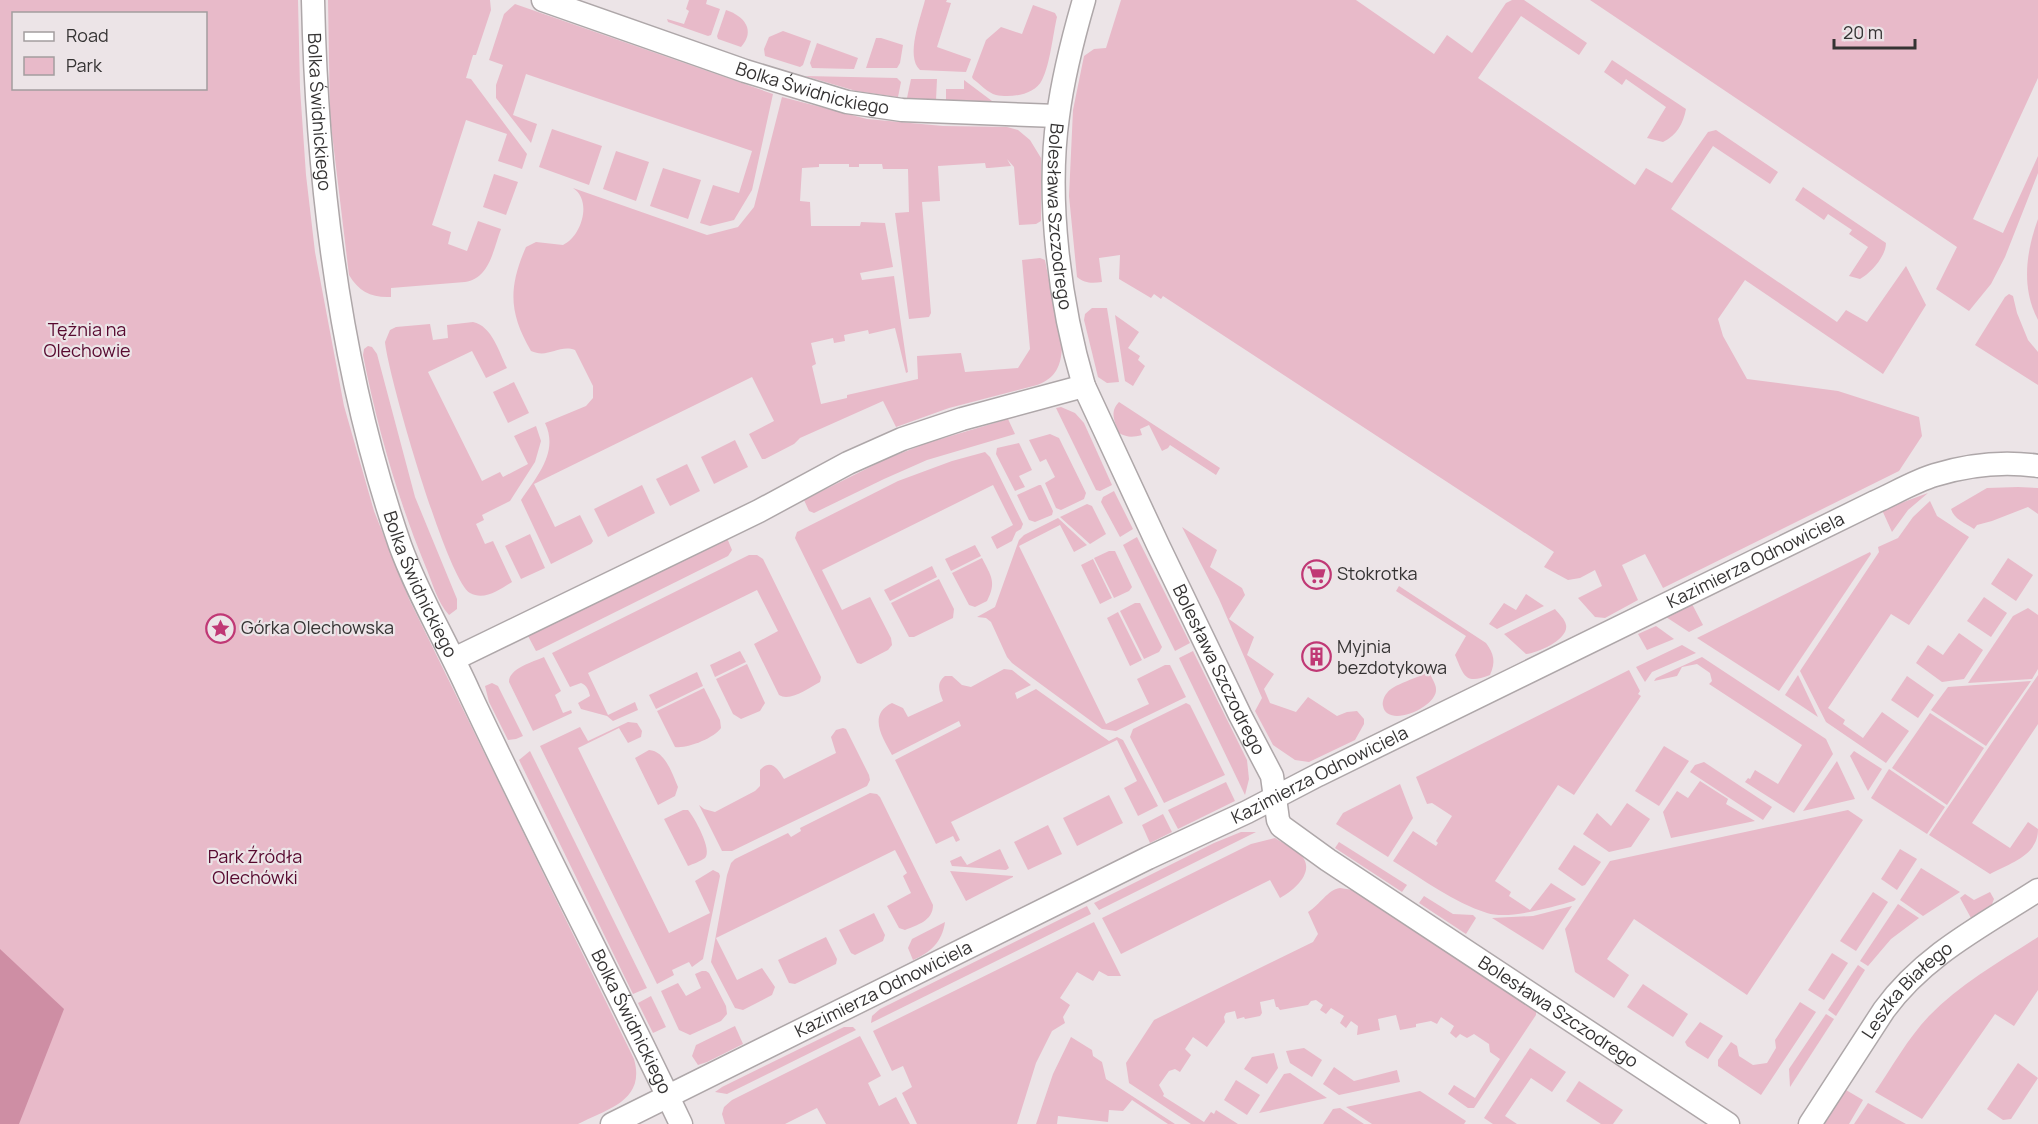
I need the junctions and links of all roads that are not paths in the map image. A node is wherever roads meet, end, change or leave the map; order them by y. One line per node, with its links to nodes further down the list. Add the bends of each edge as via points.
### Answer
1 (313, 0): 7 (street, Bolka Świdnickiego, via 314,80 332,255 347,343 380,483 401,548)
2 (543, 0): 4 (street, Bolka Świdnickiego, via 745,71 847,102 902,110)
3 (1084, 0): 4 (street, Bolesława Szczodrego)
4 (1058, 116): 5 (street, Bolesława Szczodrego, via 1056,240)
5 (1084, 386): 7 (street, via 902,439); 8 (street, Bolesława Szczodrego, via 1272,776)
6 (2038, 466): 8 (street, Kazimierza Odnowiciela, via 1991,465 1934,475)
7 (454, 659): 10 (street, Bolka Świdnickiego)
8 (1275, 798): 10 (street, Kazimierza Odnowiciela); 13 (street, Bolesława Szczodrego, via 1278,820 1289,833)
9 (2038, 890): 14 (street, Leszka Białego, via 1944,949 1896,993)
10 (668, 1096): 11 (street, Kazimierza Odnowiciela); 12 (street, Bolka Świdnickiego)
11 (612, 1124)
12 (681, 1124)
13 (1728, 1124)
14 (1810, 1124)

